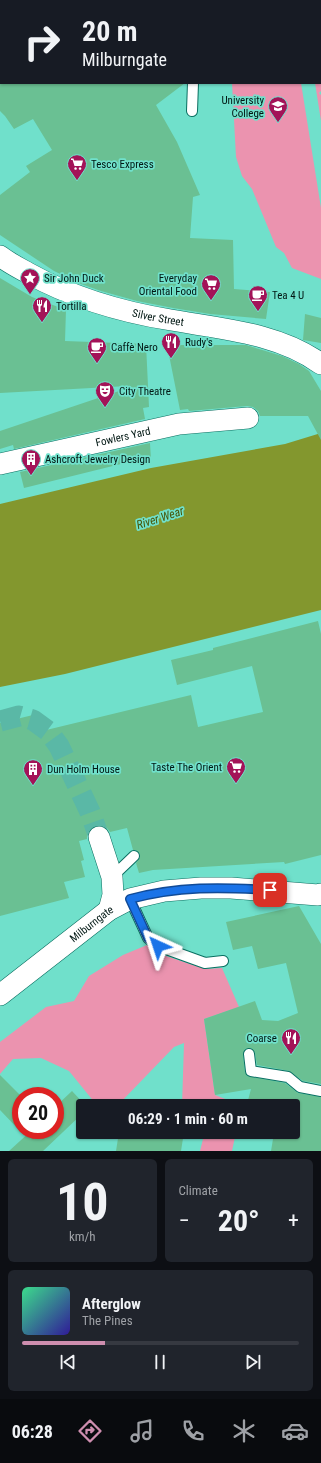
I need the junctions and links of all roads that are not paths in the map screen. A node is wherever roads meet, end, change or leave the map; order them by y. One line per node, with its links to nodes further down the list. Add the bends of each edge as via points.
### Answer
1 (193, 84): 2 (lane)
2 (192, 110)
3 (0, 256): 4 (street, Silver Street, via 43,282 76,297 132,314 251,334 307,354)
4 (321, 364)
5 (248, 418): 6 (street, Fowlers Yard, via 179,424)
6 (0, 464)
7 (99, 837): 9 (street)
8 (134, 856): 9 (lane)
9 (112, 877): 12 (street, via 114,895)
10 (320, 896): 11 (street, Milburngate, via 231,888 201,888 164,891)
11 (130, 899): 12 (street, Milburngate); 13 (lane, via 148,938 158,946 205,963)
12 (109, 910): 14 (street, Milburngate)
13 (223, 961)
14 (0, 996)
15 (249, 1054): 16 (lane, via 251,1070 288,1077 300,1087)
16 (321, 1091)

